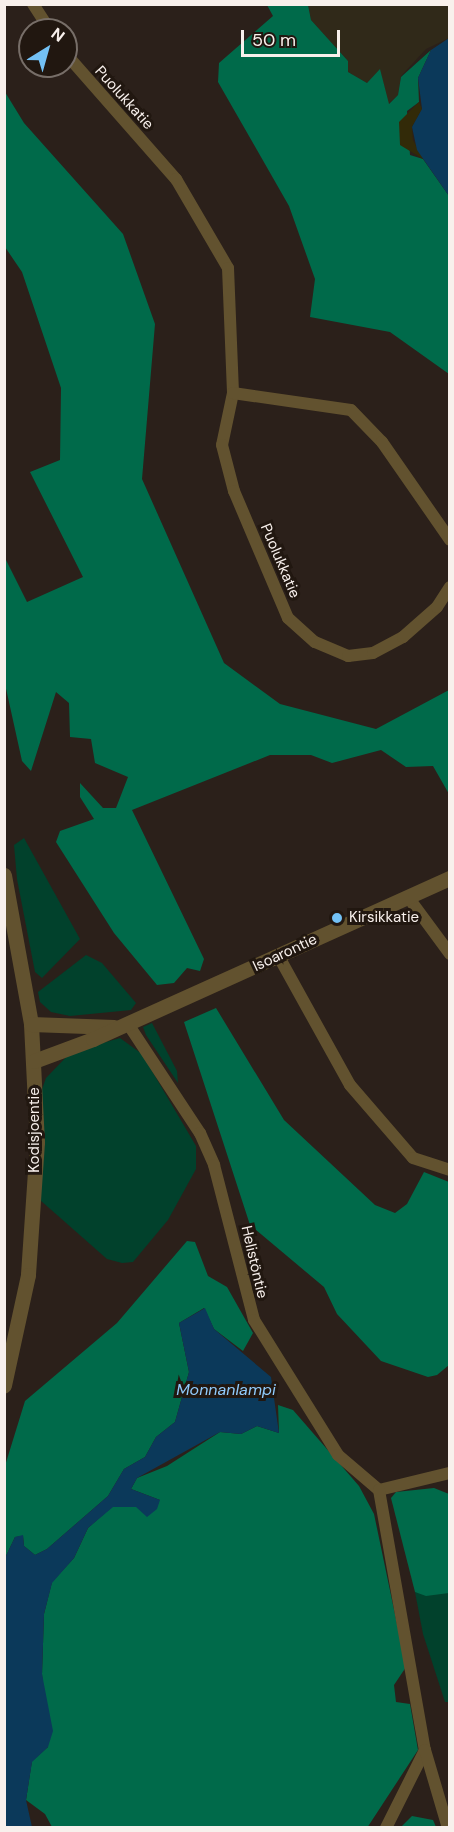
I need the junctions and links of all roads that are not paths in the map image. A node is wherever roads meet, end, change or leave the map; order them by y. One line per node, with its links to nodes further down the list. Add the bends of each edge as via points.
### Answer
1 (33, 4): 2 (street)
2 (42, 18)
3 (78, 68): 4 (street, Puolukkatie, via 176,179 228,268)
4 (233, 393): 5 (street, via 351,410 382,442); 6 (street, Puolukkatie, via 222,445 234,491 288,618 315,642 348,656 373,653 412,629 437,607)
5 (450, 540)
6 (450, 587)
7 (4, 875): 12 (street, Kodisjoentie)
8 (450, 878): 9 (street, Isoarontie)
9 (408, 897): 10 (street); 11 (street, Isoarontie)
10 (450, 954)
11 (279, 957): 13 (street, Isoarontie); 15 (street, via 350,1085 413,1158)
12 (31, 1024): 13 (street, Isoarontie); 14 (street, Kodisjoentie)
13 (124, 1025): 14 (street, Isoarontie); 18 (street, Helistöntie, via 178,1095 214,1165 254,1320 338,1455)
14 (34, 1060): 16 (street, Kodisjoentie, via 37,1142 28,1264)
15 (450, 1170)
16 (4, 1385)
17 (450, 1473): 18 (street)
18 (379, 1490): 19 (street)
19 (424, 1750): 20 (street); 21 (street)
20 (386, 1827)
21 (448, 1827)

